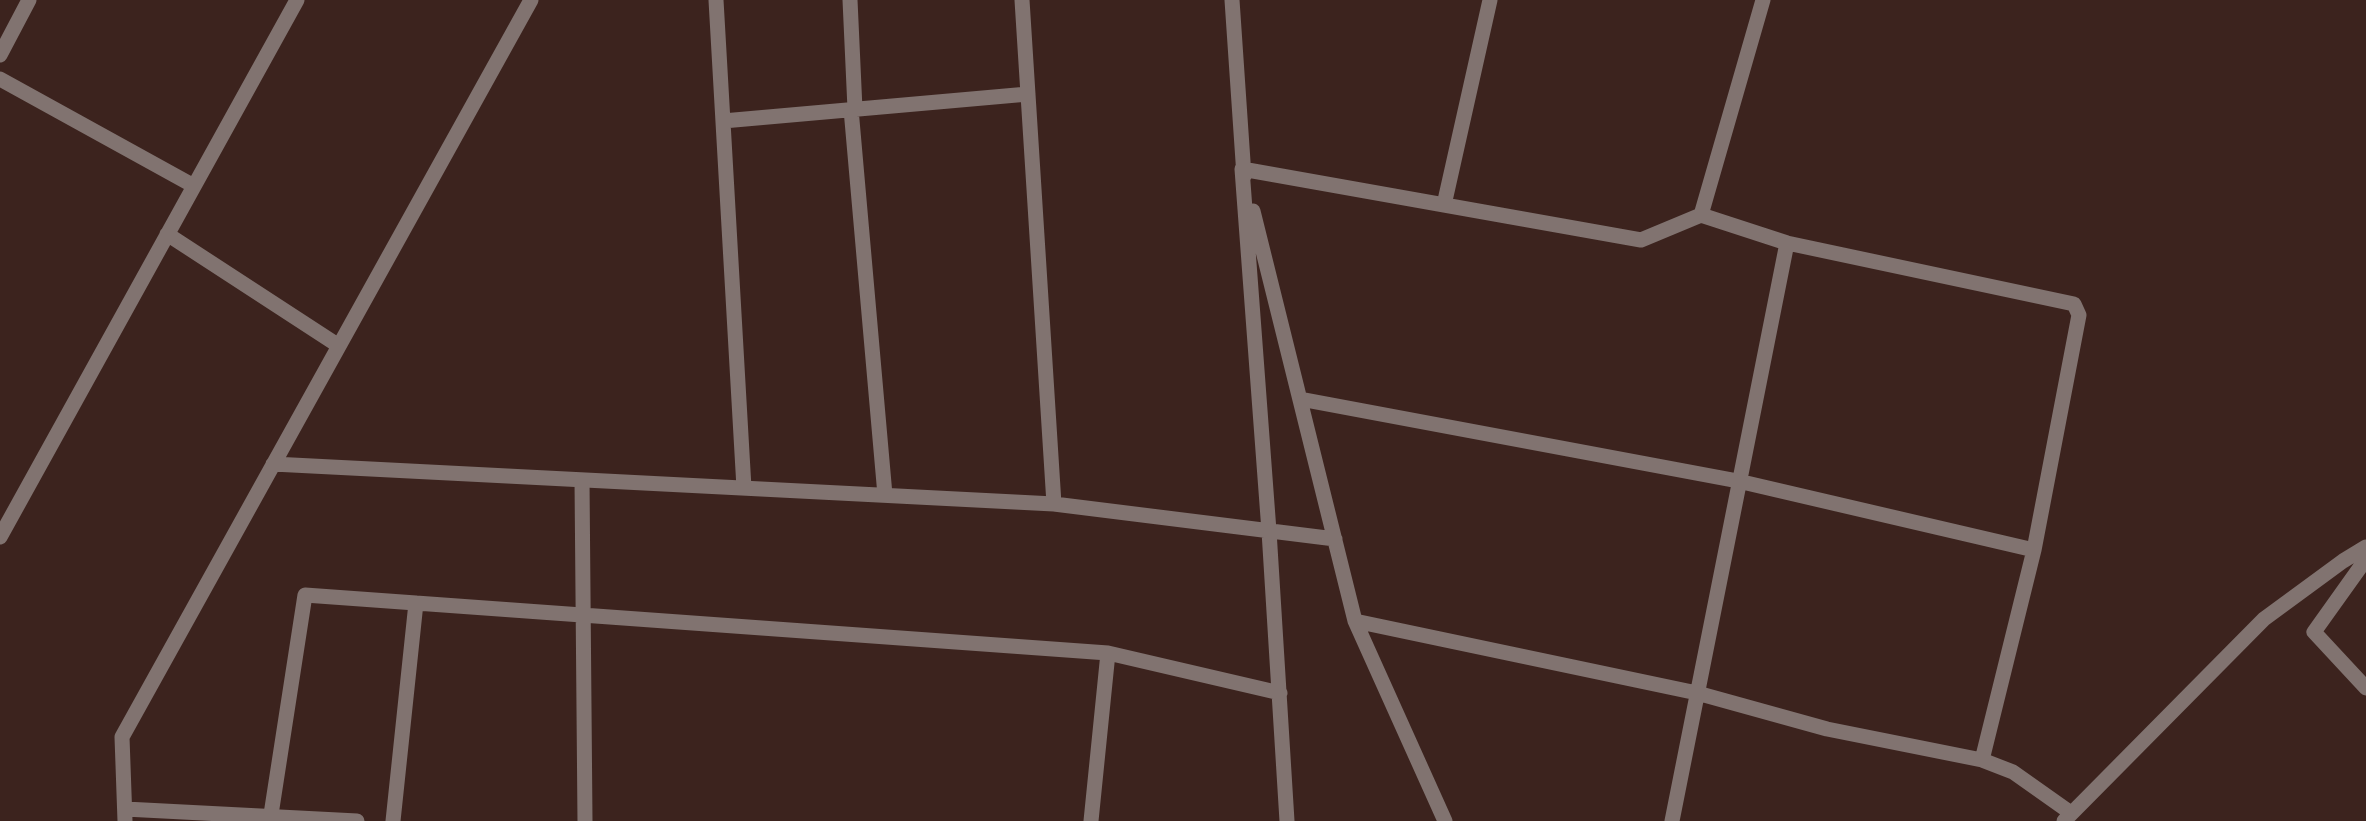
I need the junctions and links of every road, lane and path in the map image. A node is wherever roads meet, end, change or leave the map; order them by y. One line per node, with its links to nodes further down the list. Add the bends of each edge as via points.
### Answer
1 (29, 0): 10 (street)
2 (297, 0): 16 (street)
3 (531, 0): 21 (street)
4 (716, 0): 14 (street)
5 (850, 0): 13 (street)
6 (1022, 0): 12 (street)
7 (1232, 0): 15 (street)
8 (1490, 0): 17 (street)
9 (1763, 0): 18 (street)
10 (0, 55)
11 (0, 79): 16 (street)
12 (1028, 94): 13 (street); 28 (street)
13 (853, 110): 14 (street); 27 (street)
14 (723, 121): 26 (street)
15 (1242, 169): 17 (street); 22 (street); 29 (street)
16 (194, 186): 19 (street)
17 (1444, 205): 18 (street, via 1641,240)
18 (1701, 215): 20 (street)
19 (167, 234): 21 (street); 30 (street)
20 (1787, 243): 25 (street); 33 (street, via 2076,306 2079,315)
21 (339, 346): 23 (street)
22 (1300, 399): 25 (street); 31 (street)
23 (273, 464): 24 (street); 43 (street, via 122,738)
24 (582, 480): 26 (street); 36 (street)
25 (1738, 481): 33 (street); 41 (street)
26 (744, 488): 27 (street)
27 (885, 495): 28 (street)
28 (1054, 504): 29 (street)
29 (1269, 531): 31 (street); 40 (street)
30 (0, 537)
31 (1335, 539): 37 (street)
32 (2366, 547): 44 (street, via 2264,619)
33 (2034, 550): 42 (street)
34 (2366, 559): 39 (street, via 2314,632)
35 (416, 603): 36 (street); 45 (street, via 305,595); 47 (street)
36 (583, 614): 38 (street); 48 (street)
37 (1355, 621): 41 (street); 51 (street)
38 (1108, 652): 40 (street); 49 (street)
39 (2366, 688)
40 (1280, 693): 50 (street)
41 (1697, 693): 42 (street, via 1827,729); 52 (street)
42 (1982, 760): 44 (street, via 2013,772)
43 (125, 815): 45 (street)
44 (2068, 817)
45 (271, 819): 46 (street)
46 (357, 821)
47 (393, 821)
48 (585, 821)
49 (1091, 821)
50 (1287, 821)
51 (1445, 821)
52 (1672, 821)

